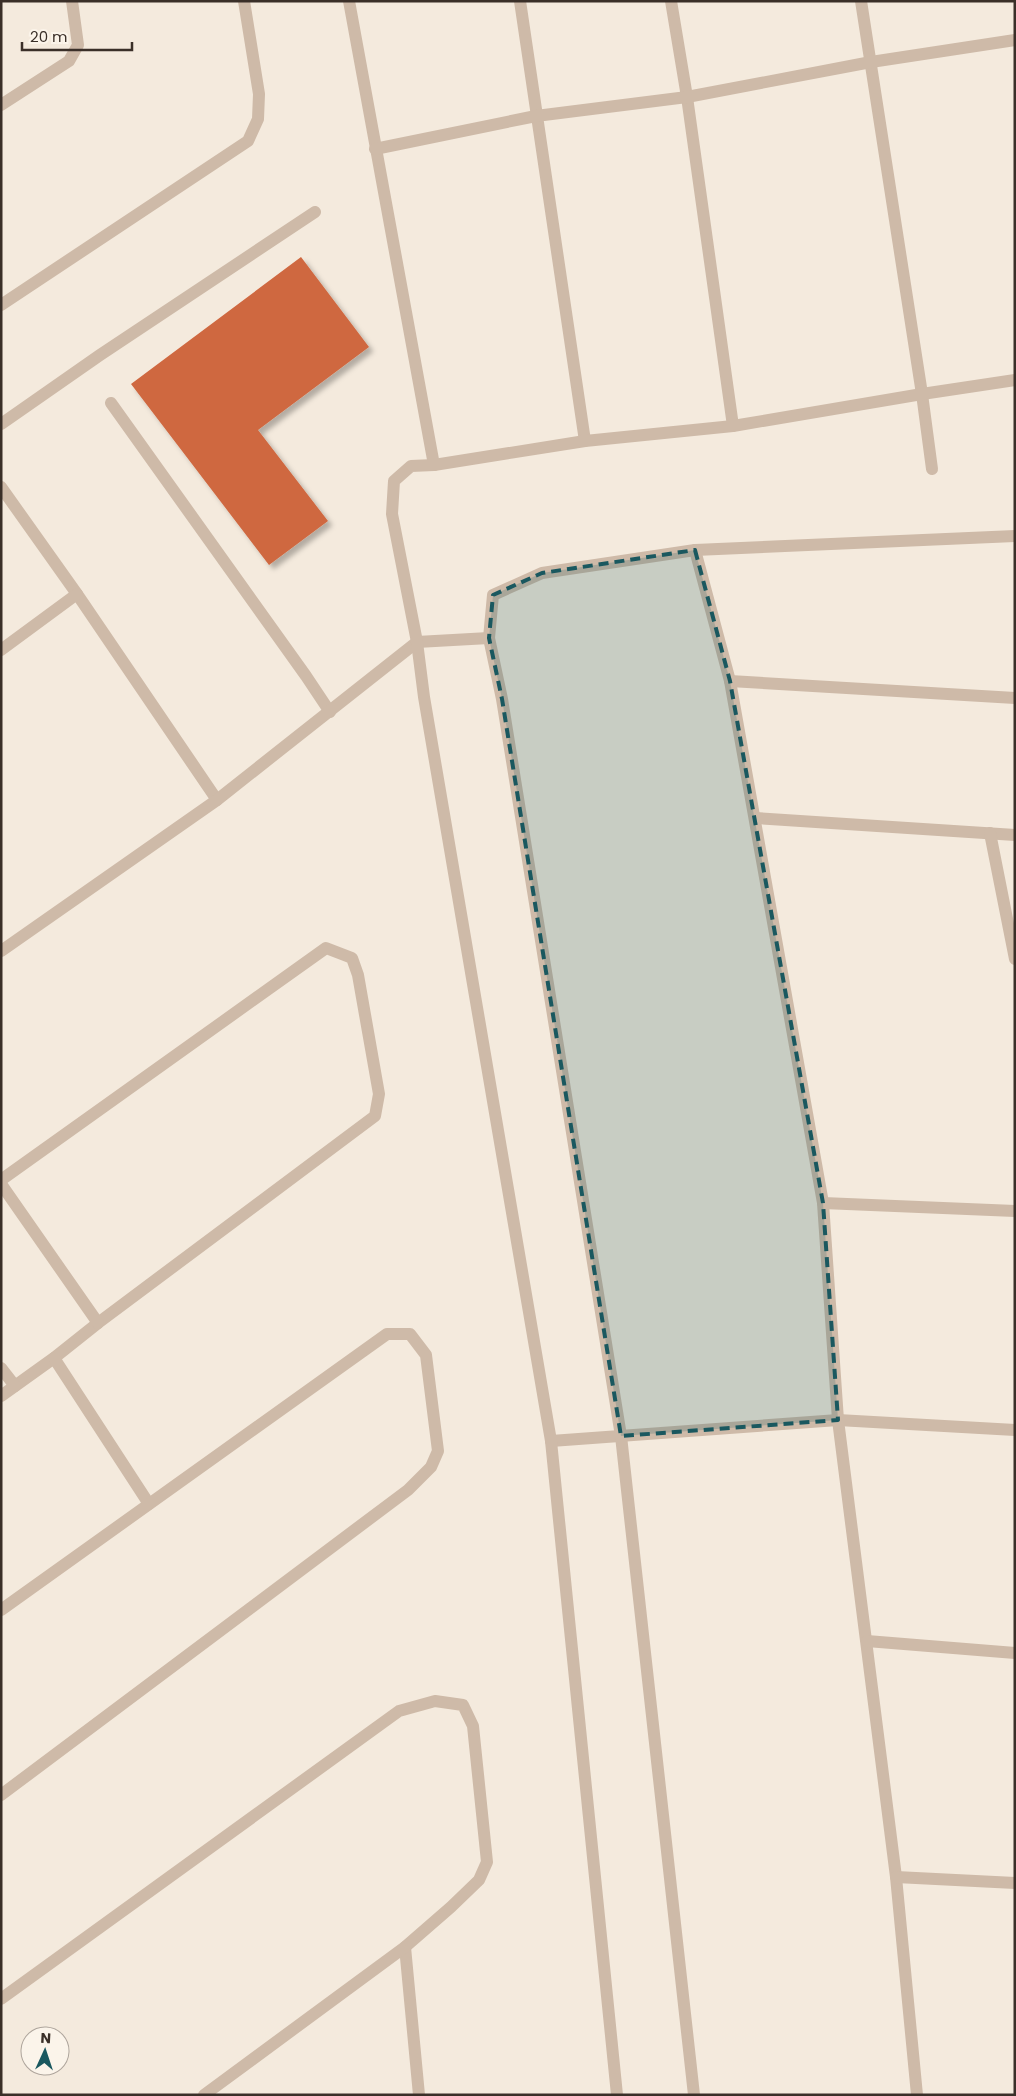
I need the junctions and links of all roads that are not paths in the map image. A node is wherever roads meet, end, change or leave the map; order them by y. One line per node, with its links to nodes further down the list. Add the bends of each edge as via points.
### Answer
1 (72, 1): 10 (street, via 78,45 69,61)
2 (244, 1): 14 (street, via 259,94 258,119 248,141)
3 (349, 1): 12 (street)
4 (520, 1): 11 (street)
5 (671, 1): 9 (street)
6 (862, 1): 8 (street)
7 (1015, 40): 8 (street)
8 (871, 62): 9 (street); 16 (street)
9 (687, 97): 11 (street); 19 (street)
10 (1, 105)
11 (536, 116): 12 (street); 20 (street)
12 (375, 149): 21 (street)
13 (315, 212): 18 (street)
14 (1, 305)
15 (1015, 380): 16 (street)
16 (922, 394): 19 (street); 22 (street)
17 (111, 402): 32 (street)
18 (1, 424)
19 (732, 426): 20 (street)
20 (585, 442): 21 (street)
21 (434, 465): 28 (street, via 411,466 394,482 392,514)
22 (932, 469)
23 (1, 487): 26 (street)
24 (1015, 536): 25 (street)
25 (695, 550): 27 (street, via 542,573 493,595); 30 (street)
26 (77, 594): 29 (street); 33 (street)
27 (489, 638): 28 (street); 50 (street, via 502,699)
28 (417, 642): 32 (street); 51 (street)
29 (1, 650)
30 (730, 681): 31 (street); 34 (street)
31 (1015, 698)
32 (330, 712): 33 (street)
33 (217, 800): 37 (street)
34 (755, 818): 35 (street); 41 (street)
35 (990, 833): 36 (street); 38 (street)
36 (1015, 835)
37 (1, 950)
38 (1015, 959)
39 (1, 1180): 43 (street, via 326,948 352,958 358,975 379,1094 375,1116)
40 (1, 1184): 43 (street)
41 (823, 1203): 42 (street); 48 (street)
42 (1015, 1210)
43 (98, 1323): 44 (street)
44 (54, 1358): 46 (street); 52 (street)
45 (1, 1368): 46 (street)
46 (14, 1386): 47 (street)
47 (1, 1396)
48 (838, 1420): 49 (street); 50 (street); 54 (street)
49 (1015, 1430)
50 (621, 1436): 51 (street); 64 (street)
51 (551, 1441): 63 (street)
52 (149, 1504): 53 (street); 56 (street, via 387,1334 410,1334 426,1355 438,1451 431,1467 408,1490)
53 (1, 1610)
54 (867, 1642): 55 (street); 57 (street)
55 (1015, 1653)
56 (1, 1794)
57 (896, 1877): 58 (street); 65 (street)
58 (1015, 1883)
59 (405, 1947): 60 (street, via 479,1880 487,1862 473,1726 463,1705 435,1700 399,1712); 61 (street); 62 (street)
60 (1, 1999)
61 (208, 2093)
62 (419, 2095)
63 (617, 2095)
64 (694, 2095)
65 (917, 2095)

